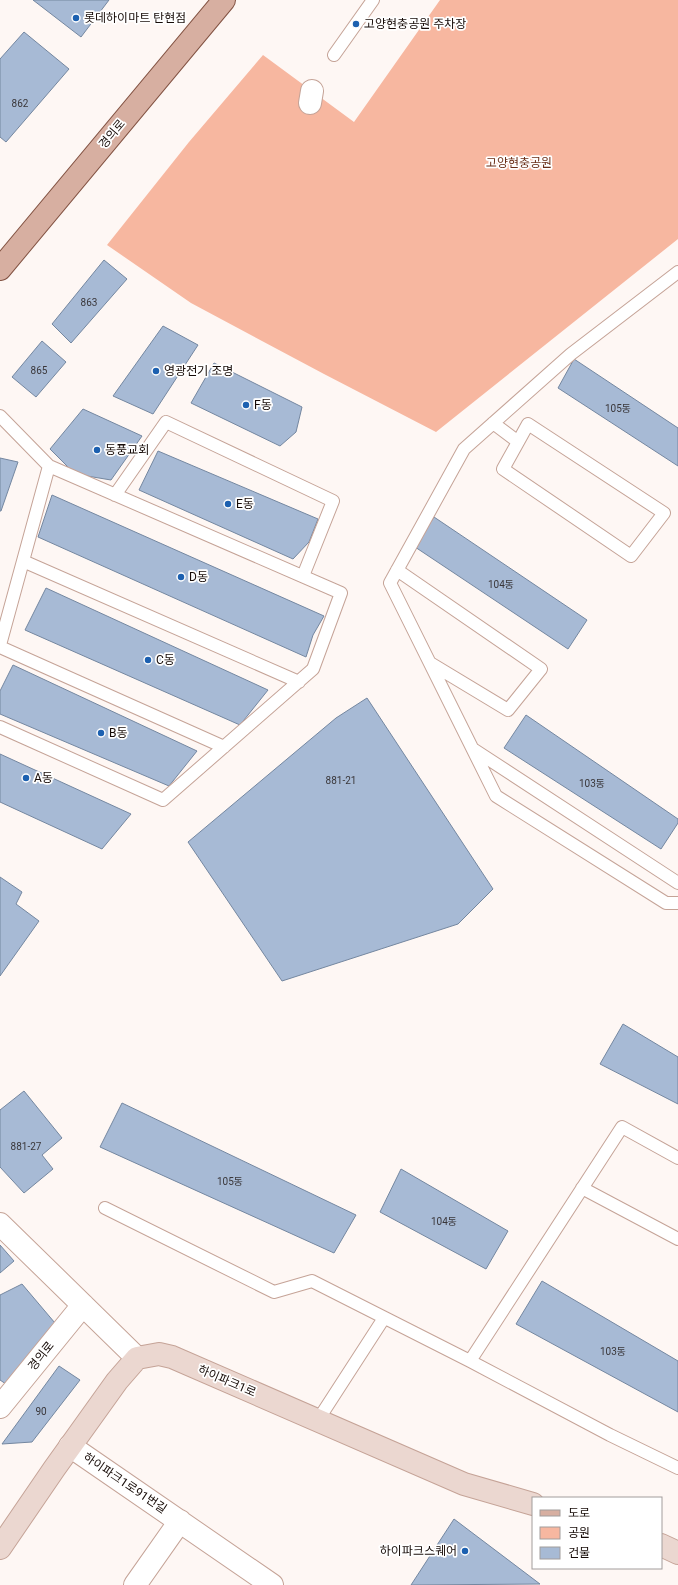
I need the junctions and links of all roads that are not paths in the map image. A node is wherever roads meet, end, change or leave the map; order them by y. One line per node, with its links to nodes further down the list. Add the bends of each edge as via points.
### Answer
1 (224, 0): 4 (main road, 경의로)
2 (373, 0): 3 (lane)
3 (334, 55)
4 (0, 268)
5 (678, 272): 7 (lane, via 572,354)
6 (0, 416): 9 (lane)
7 (493, 423): 8 (lane); 12 (lane, via 464,449)
8 (517, 441): 8 (lane, via 528,424 664,513 631,556 503,468)
9 (49, 466): 10 (lane); 11 (lane)
10 (115, 495): 13 (lane); 13 (lane, via 166,422 333,501)
11 (23, 561): 14 (lane); 16 (lane)
12 (397, 570): 15 (lane, via 390,583); 15 (lane, via 541,669 508,710)
13 (303, 576): 16 (lane, via 341,594 313,670)
14 (0, 646): 18 (lane)
15 (430, 663): 19 (lane)
16 (299, 682): 18 (lane)
17 (0, 727): 18 (lane, via 163,800)
18 (224, 746)
19 (472, 748): 20 (lane); 21 (lane, via 496,796 666,903)
20 (678, 882)
21 (678, 903)
22 (678, 1158): 23 (lane, via 622,1127)
23 (582, 1188): 26 (lane); 30 (lane)
24 (105, 1208): 28 (lane, via 274,1292 312,1281)
25 (0, 1224): 27 (street)
26 (678, 1238)
27 (83, 1305): 29 (street); 31 (street, 경의로)
28 (384, 1318): 30 (lane); 32 (lane)
29 (137, 1358): 32 (street, 하이파크1로, via 159,1354 172,1357); 33 (street)
30 (470, 1361): 34 (lane)
31 (0, 1407)
32 (318, 1420): 35 (street, 하이파크1로, via 464,1484)
33 (70, 1446): 36 (street, 하이파크1로91번길); 38 (street)
34 (678, 1468)
35 (532, 1504)
36 (180, 1521): 40 (street, 하이파크1로91번길); 41 (street, 하이파크1로91번길)
37 (662, 1545): 39 (street)
38 (0, 1548)
39 (678, 1553)
40 (135, 1585)
41 (272, 1585)

